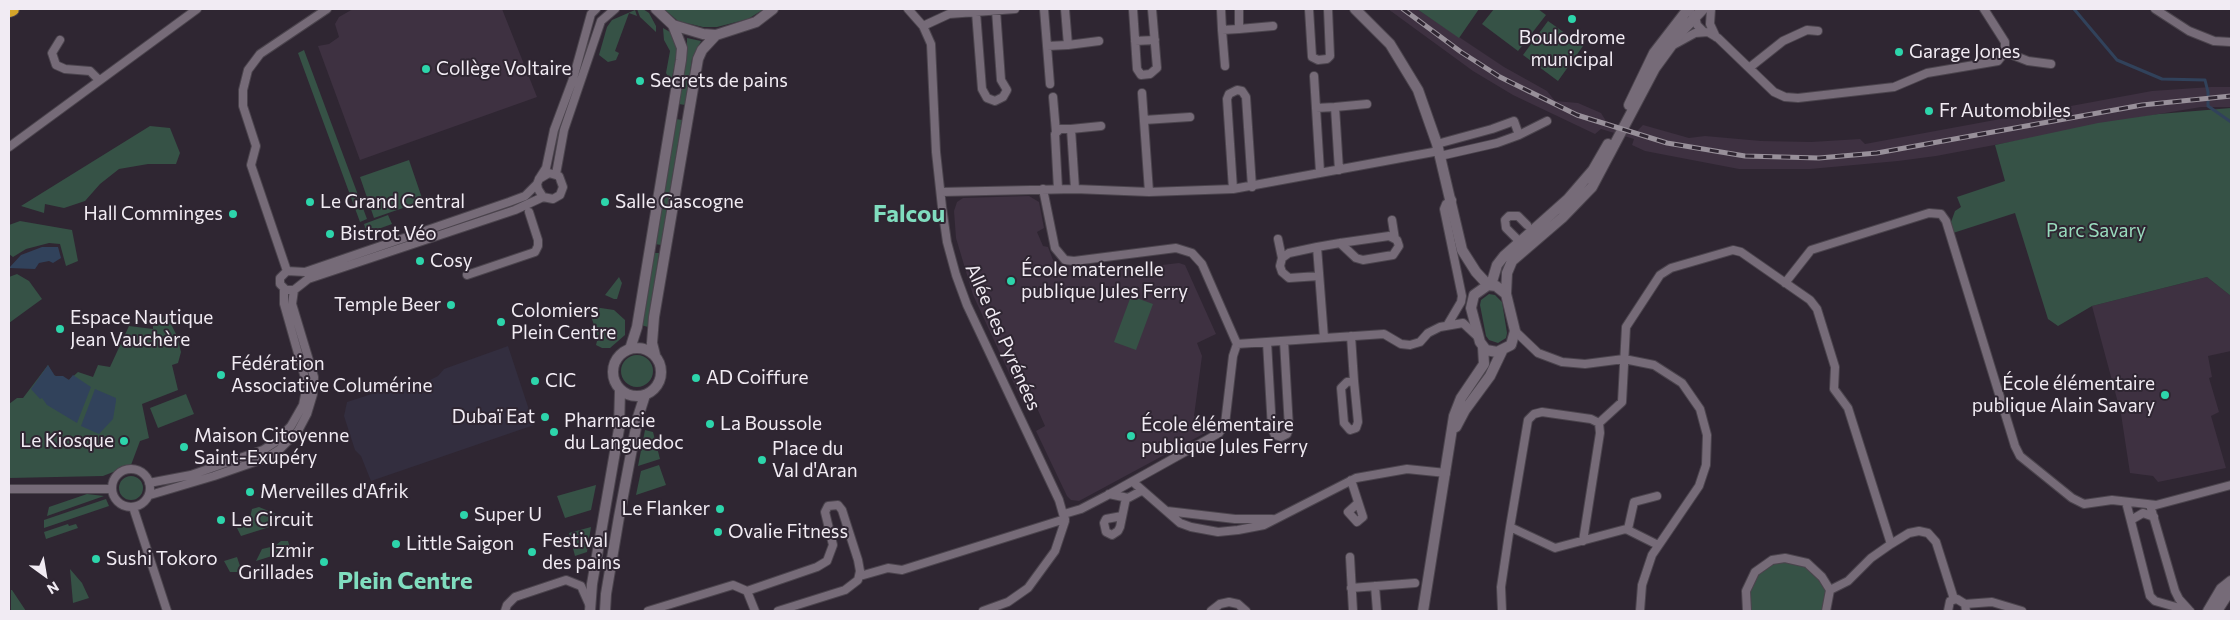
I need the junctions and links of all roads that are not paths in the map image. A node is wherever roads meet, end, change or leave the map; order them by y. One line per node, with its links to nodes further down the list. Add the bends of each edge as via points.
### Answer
1 (197, 9): 48 (street)
2 (327, 9): 87 (street, via 260,54 248,70 242,90 243,106 256,146 251,165)
3 (616, 9): 25 (street)
4 (656, 9): 26 (street)
5 (773, 9): 33 (street, via 756,22)
6 (908, 9): 27 (street, Allée des Pyrénées)
7 (1015, 9): 21 (street)
8 (1044, 9): 41 (street)
9 (1065, 9): 40 (street)
10 (1133, 9): 37 (street)
11 (1152, 9): 36 (street)
12 (1221, 9): 30 (street)
13 (1238, 9): 29 (street)
14 (1309, 9): 15 (street, via 1312,57 1318,60 1330,56)
15 (1328, 9)
16 (1355, 9): 63 (street, via 1402,59 1418,90)
17 (1703, 9): 24 (street)
18 (1711, 9): 34 (street, via 1710,24)
19 (1984, 9): 42 (street, via 2004,38)
20 (2156, 9): 39 (street, via 2189,31 2214,41)
21 (996, 10): 23 (street); 23 (street, via 1001,80 1006,90 1004,97 995,101 987,98 982,90)
22 (591, 11): 25 (street); 67 (street, via 573,79 554,130 546,168)
23 (976, 12): 27 (street, via 941,16)
24 (1690, 12): 31 (street); 43 (street); 82 (street, via 1654,53 1593,170 1568,199)
25 (601, 21): 66 (street, via 564,130)
26 (673, 24): 33 (street, via 702,34); 108 (street, via 682,48 681,60 638,319)
27 (922, 26): 73 (street, Allée des Pyrénées, via 932,51)
28 (1273, 26): 29 (street)
29 (1239, 29): 30 (street)
30 (1222, 30): 45 (street)
31 (1703, 31): 34 (street); 43 (street, via 1685,37)
32 (1818, 31): 46 (street, via 1803,31 1783,41)
33 (716, 35): 110 (street, via 698,58 654,317 652,343)
34 (1718, 38): 46 (street)
35 (60, 40): 48 (street, via 52,53 56,65 90,71)
36 (1155, 40): 37 (street); 37 (street, via 1157,68 1150,74 1141,75)
37 (1135, 41)
38 (1099, 42): 40 (street)
39 (2230, 42)
40 (1068, 44): 41 (street)
41 (1047, 46): 49 (street)
42 (2005, 52): 44 (street, via 2028,62); 46 (street, via 1994,63 1934,71 1894,87 1798,98 1774,92)
43 (1666, 53): 96 (street, via 1592,187 1509,265)
44 (2051, 64)
45 (1226, 66)
46 (1749, 68)
47 (1314, 76): 54 (street)
48 (99, 80): 62 (street)
49 (1050, 84)
50 (1142, 93): 56 (street)
51 (1053, 97): 60 (street)
52 (1367, 104): 53 (street)
53 (1335, 107): 54 (street); 64 (street)
54 (1316, 108): 65 (street)
55 (1190, 117): 56 (street)
56 (1144, 120): 74 (street)
57 (1548, 121): 61 (street)
58 (1101, 126): 59 (street)
59 (1071, 129): 60 (street); 71 (street)
60 (1056, 132): 70 (street)
61 (1519, 135): 63 (street, via 1496,143); 63 (street, via 1514,121)
62 (9, 147)
63 (1439, 150): 64 (street); 76 (street)
64 (1339, 170): 65 (street)
65 (1320, 172): 68 (street)
66 (556, 174): 67 (street, via 549,173); 75 (street, via 563,182 562,191 553,199)
67 (538, 182): 75 (street, via 538,190); 88 (street, via 525,196 515,200 305,272)
68 (1252, 187): 72 (street); 72 (street, via 1246,97 1237,90 1227,99)
69 (1043, 189): 70 (street); 73 (street); 104 (street, via 1055,248 1065,260 1176,248 1188,250 1196,256)
70 (1058, 189): 71 (street)
71 (1076, 189): 74 (street)
72 (1233, 189): 74 (street)
73 (941, 192): 134 (street, Allée des Pyrénées, via 947,242 961,291)
74 (1149, 192)
75 (543, 197): 94 (street, via 515,210 308,279)
76 (1452, 200): 91 (street, via 1462,250); 97 (street, via 1444,209 1462,296)
77 (529, 212): 89 (street, via 538,240 535,252)
78 (1392, 220): 81 (street)
79 (1527, 225): 82 (street, via 1518,216 1509,216 1505,220 1506,228)
80 (1278, 238): 85 (street)
81 (1396, 239): 83 (street, via 1389,236); 83 (street, via 1399,246 1394,254 1363,260 1356,258)
82 (1519, 241): 86 (street)
83 (1340, 243): 84 (street)
84 (1317, 247): 85 (street, via 1289,252); 90 (street)
85 (1282, 258): 90 (street, via 1280,268 1287,277)
86 (1497, 265): 91 (street); 93 (street)
87 (287, 271): 88 (street); 95 (street, via 280,278)
88 (295, 272): 94 (street, via 299,278)
89 (468, 275)
90 (1319, 276): 101 (street)
91 (1478, 276): 93 (street)
92 (1785, 283): 111 (street, via 1741,252 1733,250 1668,269 1628,323); 129 (street, via 1811,250 1928,213 1941,214 2018,452 2078,502); 142 (street, via 1810,300 1818,312 1835,367 1834,390 1848,408)
93 (1489, 285): 96 (street); 100 (street, via 1480,289 1472,301)
94 (296, 287): 95 (street); 126 (street, via 292,304 314,370 313,394 307,414 289,441 266,458)
95 (284, 289): 120 (street, via 284,304 307,385 303,405 291,426 277,441 262,450 191,476)
96 (1506, 294): 98 (street)
97 (1448, 324): 99 (street, via 1410,345 1401,344 1384,334); 100 (street, via 1462,323)
98 (1515, 331): 105 (street); 107 (street)
99 (1352, 336): 101 (street); 112 (street)
100 (1478, 337): 106 (street)
101 (1324, 338): 102 (street)
102 (1284, 341): 103 (street); 103 (street, via 1289,428 1281,437 1272,429)
103 (1267, 342): 104 (street)
104 (1237, 344): 119 (street, via 1225,424 1221,431)
105 (1511, 345): 107 (street); 109 (street)
106 (1483, 348): 109 (street, via 1491,352); 116 (street, via 1484,364 1457,405)
107 (1532, 348): 111 (street, via 1552,359 1573,364)
108 (630, 349): 110 (street, via 643,349); 113 (street, via 618,356 613,369)
109 (1502, 351): 116 (street, via 1490,376)
110 (655, 355): 114 (street, via 661,377)
111 (1624, 359): 115 (street, via 1622,402); 143 (street, via 1654,365 1677,379 1696,401 1706,427 1708,454 1701,480)
112 (1354, 381): 112 (street, via 1341,388 1344,424 1350,430 1356,428 1358,422)
113 (620, 390): 114 (street); 158 (street, via 619,429)
114 (645, 395): 154 (street, via 636,424)
115 (1599, 423): 139 (street, via 1542,412 1531,417); 141 (street)
116 (1452, 434): 117 (street)
117 (1446, 473): 118 (street, via 1407,469); 171 (street)
118 (1350, 480): 130 (street); 137 (street)
119 (1133, 482): 124 (street); 125 (street)
120 (149, 484): 123 (street, via 142,474 131,470 118,474); 126 (street)
121 (2231, 485): 131 (street)
122 (9, 489): 123 (street)
123 (112, 489): 132 (street, via 118,501)
124 (1141, 491): 128 (street); 133 (street)
125 (1109, 494): 128 (street); 134 (street)
126 (150, 495): 132 (street)
127 (1657, 496): 140 (street, via 1634,502)
128 (1126, 498): 135 (street)
129 (2126, 502): 131 (street); 138 (street)
130 (1358, 503)
131 (2150, 505): 136 (street)
132 (133, 507): 159 (street)
133 (1167, 511): 137 (street, via 1246,520); 137 (street, via 1185,525 1218,532 1255,527)
134 (1064, 516): 145 (street, via 902,570 888,568); 166 (street, via 1055,551 1028,588 1016,597)
135 (1122, 516)
136 (2154, 517): 138 (street, via 2143,513); 153 (street)
137 (1279, 518)
138 (2131, 520): 156 (street, via 2150,596)
139 (1510, 527): 141 (street, via 1552,548); 172 (street, via 1501,587)
140 (1628, 529): 141 (street); 143 (street)
141 (1583, 541)
142 (1891, 544): 151 (street, via 1848,581); 155 (street, via 1915,531 1931,536 1938,546)
143 (1658, 545): 173 (street, via 1644,579)
144 (1350, 557): 149 (street)
145 (860, 576): 152 (street, via 842,510 834,504 825,512 833,544 827,561); 165 (street, via 845,590)
146 (2231, 581): 179 (street)
147 (1415, 583): 148 (street)
148 (1375, 586): 149 (street); 170 (street)
149 (1352, 588): 169 (street)
150 (2231, 589): 180 (street)
151 (1830, 590): 174 (street, via 1807,563 1779,558 1765,564 1751,578 1745,599); 175 (street)
152 (747, 591): 163 (street, via 728,585); 164 (street)
153 (2175, 591): 156 (street); 178 (street)
154 (606, 594): 161 (street); 162 (street)
155 (1954, 599): 157 (street, via 1961,600); 176 (street, via 1948,604)
156 (2160, 602): 178 (street)
157 (1966, 608): 177 (street, via 1992,602)
158 (590, 610): 160 (street, via 581,586 566,580 516,597)
159 (168, 611)
160 (505, 611)
161 (606, 611)
162 (612, 611)
163 (648, 611)
164 (755, 611)
165 (778, 611)
166 (983, 611)
167 (1211, 611): 168 (street, via 1220,604 1232,602)
168 (1246, 611)
169 (1353, 611)
170 (1377, 611)
171 (1423, 611)
172 (1502, 611)
173 (1640, 611)
174 (1747, 611)
175 (1826, 611)
176 (1948, 611)
177 (2022, 611)
178 (2191, 611)
179 (2208, 611)
180 (2217, 611)

